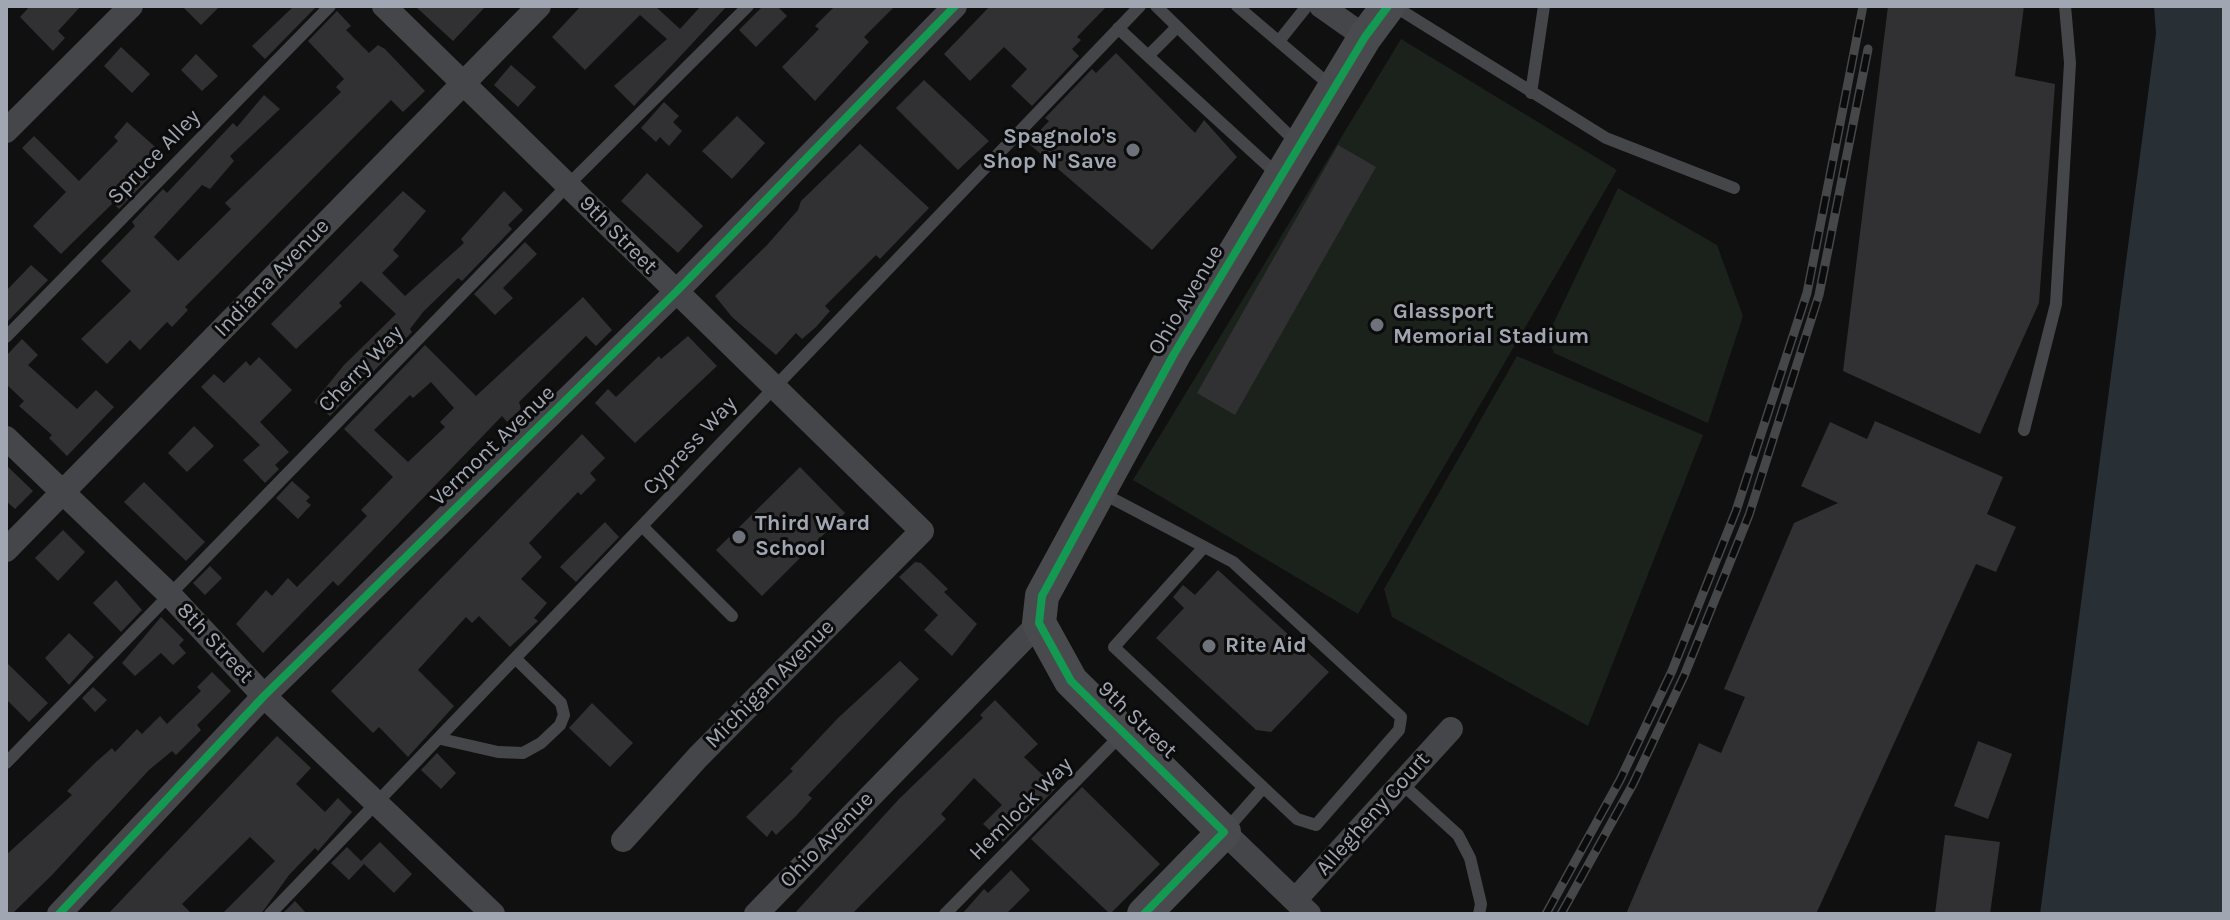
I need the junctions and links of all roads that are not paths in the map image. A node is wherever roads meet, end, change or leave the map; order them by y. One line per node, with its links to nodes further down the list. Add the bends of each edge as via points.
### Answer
1 (131, 6): 24 (street)
2 (330, 6): 30 (lane, Spruce Alley)
3 (384, 6): 21 (street, 9th Street)
4 (539, 6): 21 (street, Indiana Avenue)
5 (748, 6): 27 (lane, Cherry Way)
6 (955, 6): 29 (street, Vermont Avenue)
7 (1140, 6): 17 (lane, Cypress Way)
8 (1156, 6): 16 (lane)
9 (1237, 6): 19 (lane)
10 (1307, 6): 19 (lane)
11 (1321, 6): 18 (street)
12 (1388, 6): 18 (main road, Ohio Avenue)
13 (1394, 6): 23 (lane)
14 (1544, 6): 23 (lane)
15 (2065, 6): 32 (lane, via 2070,63 2056,304)
16 (1177, 27): 20 (lane); 25 (lane)
17 (1118, 28): 20 (lane); 31 (lane, Cypress Way)
18 (1365, 37): 22 (main road, Ohio Avenue)
19 (1279, 41): 22 (lane)
20 (1148, 56): 26 (lane)
21 (462, 84): 27 (street, 9th Street); 34 (street, Indiana Avenue)
22 (1334, 88): 25 (main road, Ohio Avenue)
23 (1531, 93): 28 (lane, via 1606,138)
24 (6, 131)
25 (1300, 145): 26 (main road, Ohio Avenue)
26 (1280, 178): 35 (main road, Ohio Avenue)
27 (568, 185): 29 (street, 9th Street); 40 (lane, Cherry Way)
28 (1734, 188)
29 (676, 292): 31 (street, 9th Street); 44 (street, Vermont Avenue)
30 (6, 337)
31 (772, 388): 36 (lane, Cypress Way); 37 (street, 9th Street)
32 (2024, 430)
33 (6, 438): 34 (street, 8th Street)
34 (64, 491): 39 (street, Indiana Avenue); 40 (street, 8th Street)
35 (1097, 491): 38 (lane); 42 (main road, Ohio Avenue, via 1042,596)
36 (642, 526): 41 (lane); 43 (lane, Cypress Way)
37 (922, 531): 53 (street, Michigan Avenue)
38 (1204, 547): 50 (lane, via 1114,647); 50 (lane, via 1233,562 1401,717 1399,730 1316,825 1297,819)
39 (6, 550)
40 (170, 595): 44 (street, 8th Street); 48 (lane, Cherry Way)
41 (732, 616)
42 (1039, 623): 46 (main road, 9th Street, via 1071,681); 58 (street, Ohio Avenue)
43 (516, 659): 47 (lane, Cypress Way); 47 (lane, via 561,703 560,725 523,753)
44 (264, 696): 51 (street, 8th Street); 55 (street, Vermont Avenue)
45 (1451, 729): 49 (street, Allegheny Court)
46 (1125, 732): 52 (main road, 9th Street); 59 (lane, Hemlock Way)
47 (441, 739): 51 (lane, Cypress Way)
48 (6, 763)
49 (1401, 783): 54 (street, Allegheny Court); 61 (lane, via 1458,835 1470,858)
50 (1263, 788): 52 (lane)
51 (380, 803): 56 (lane, Cypress Way); 57 (street, 8th Street)
52 (1224, 832): 54 (street, 9th Street); 60 (main road)
53 (623, 840)
54 (1302, 907)
55 (59, 914)
56 (270, 914)
57 (493, 914)
58 (756, 914)
59 (945, 914)
60 (1144, 914)
61 (1479, 914)

